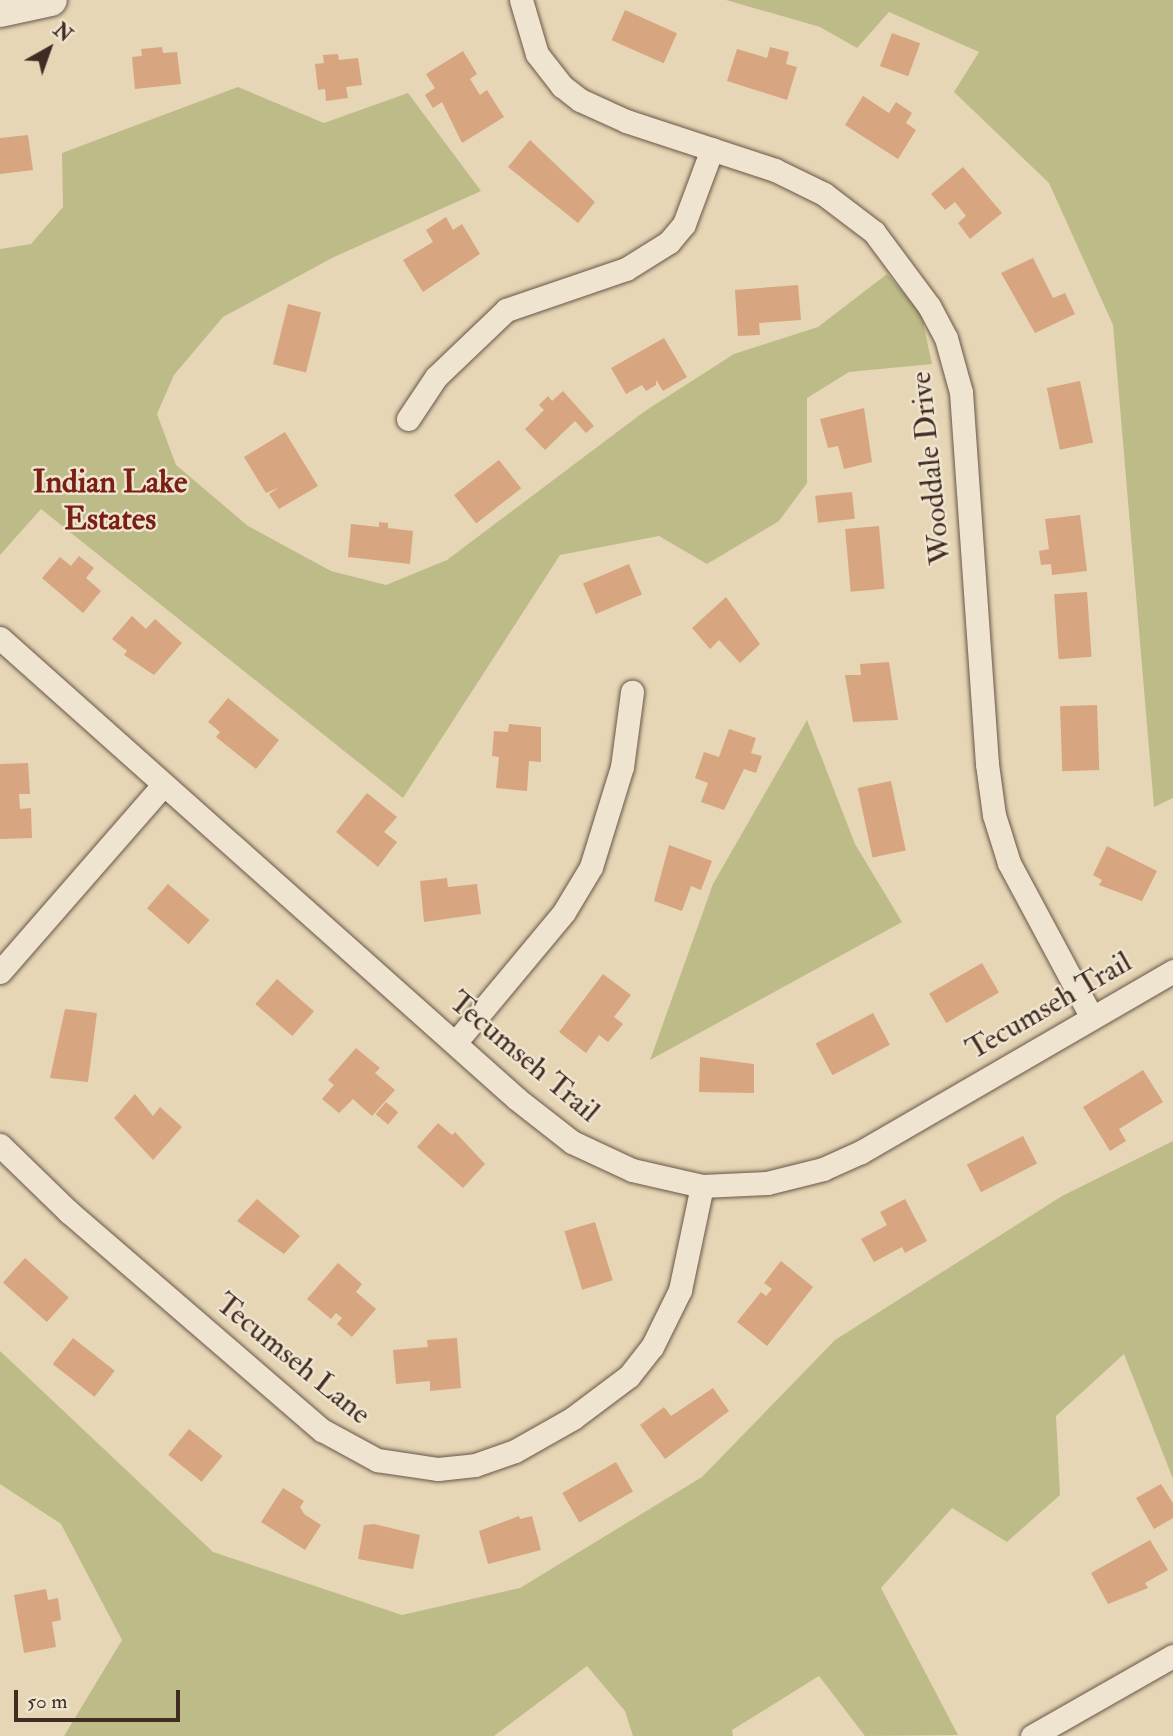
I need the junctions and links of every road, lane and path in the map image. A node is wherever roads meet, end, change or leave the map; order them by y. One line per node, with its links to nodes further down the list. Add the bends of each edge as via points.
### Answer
1 (51, 0): 3 (main road)
2 (521, 0): 4 (street, Wooddale Drive, via 537,54 562,86 580,100 626,121)
3 (0, 12)
4 (712, 149): 5 (street, via 684,224 669,242 626,269 506,310 436,377); 11 (street, Wooddale Drive, via 800,181 851,212 913,281 946,338 961,392 965,429 994,815 1009,863)
5 (408, 419)
6 (0, 638): 8 (street, Tecumseh Trail)
7 (632, 692): 12 (street, via 622,767 591,867 540,943)
8 (164, 784): 10 (street); 12 (street, Tecumseh Trail)
9 (1173, 971): 11 (street, Tecumseh Trail)
10 (0, 972)
11 (1091, 1016): 14 (street, Tecumseh Trail, via 861,1153 789,1180)
12 (455, 1043): 14 (street, Tecumseh Trail, via 572,1142 632,1170)
13 (0, 1146): 14 (street, Tecumseh Lane, via 69,1212 322,1430 377,1460 438,1469 475,1465 515,1451 573,1418 629,1376 652,1347 680,1290)
14 (702, 1186)
15 (1173, 1656): 16 (street)
16 (1032, 1736)

